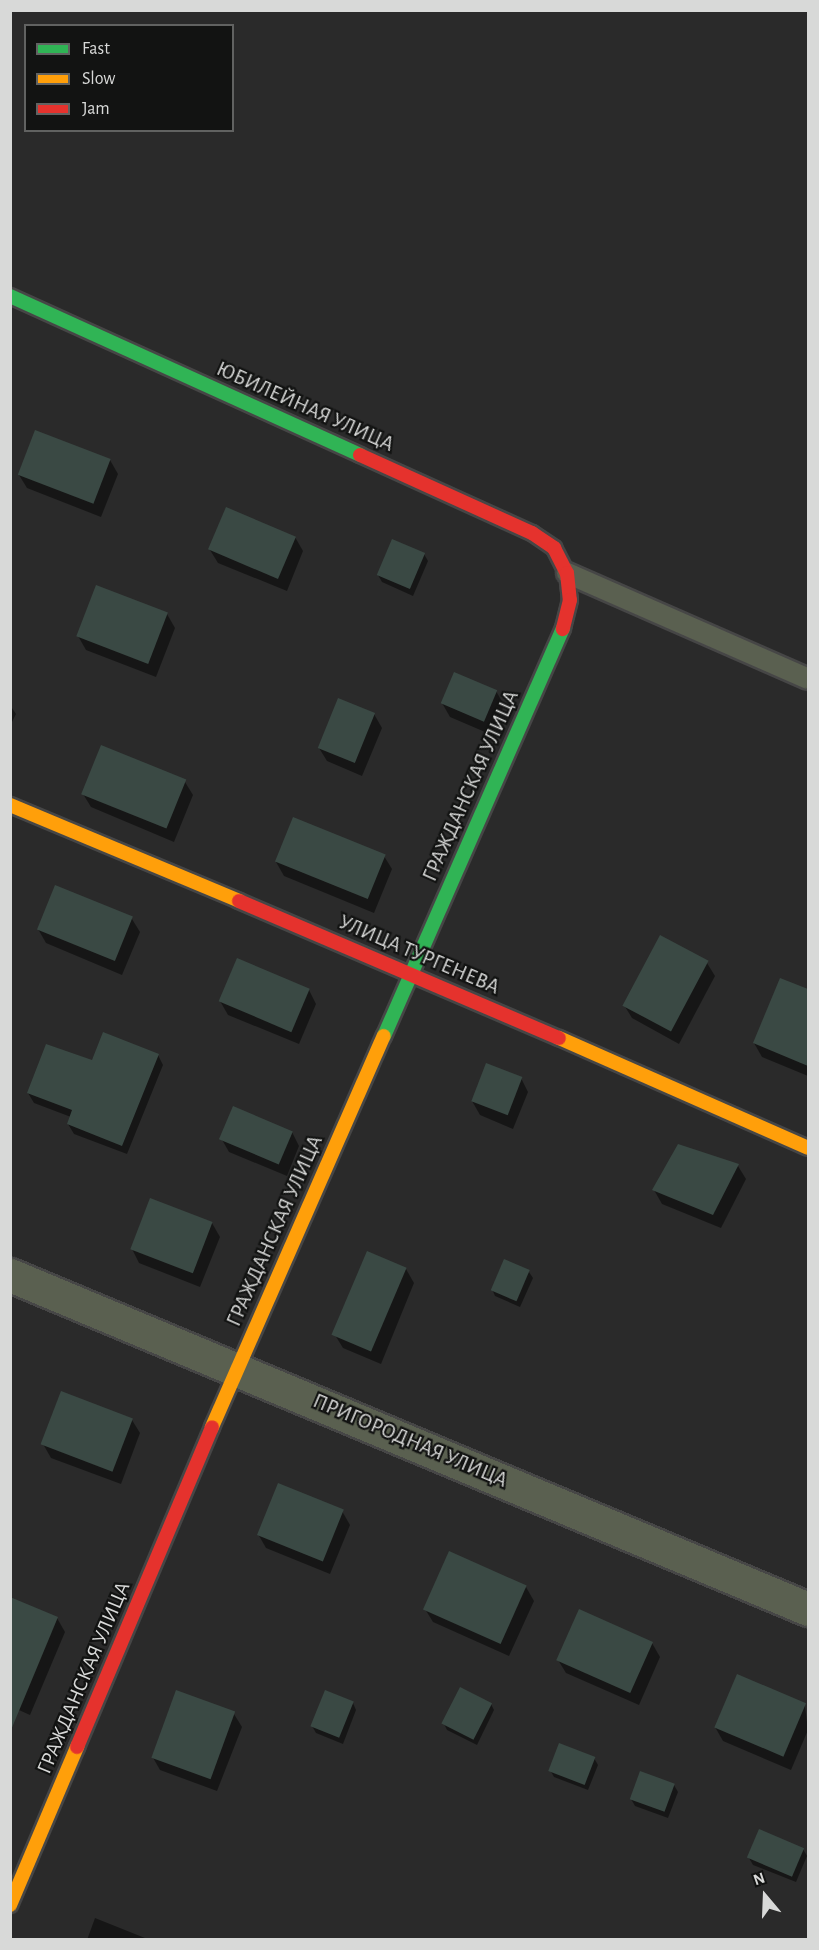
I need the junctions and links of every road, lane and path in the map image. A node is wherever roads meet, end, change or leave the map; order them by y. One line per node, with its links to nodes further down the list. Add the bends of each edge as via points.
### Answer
1 (10, 296): 2 (street, ЮБИЛЕЙНАЯ УЛИЦА, via 532,533 554,548)
2 (567, 573): 3 (lane); 5 (street, ГРАЖДАНСКАЯ УЛИЦА, via 570,600 564,626)
3 (808, 679)
4 (10, 805): 5 (street, УЛИЦА ТУРГЕНЕВА)
5 (412, 974): 6 (street, УЛИЦА ТУРГЕНЕВА); 8 (street, ГРАЖДАНСКАЯ УЛИЦА)
6 (808, 1148)
7 (10, 1275): 8 (street, ПРИГОРОДНАЯ УЛИЦА)
8 (237, 1369): 9 (street, ПРИГОРОДНАЯ УЛИЦА); 10 (street, ГРАЖДАНСКАЯ УЛИЦА)
9 (808, 1609)
10 (10, 1905)

